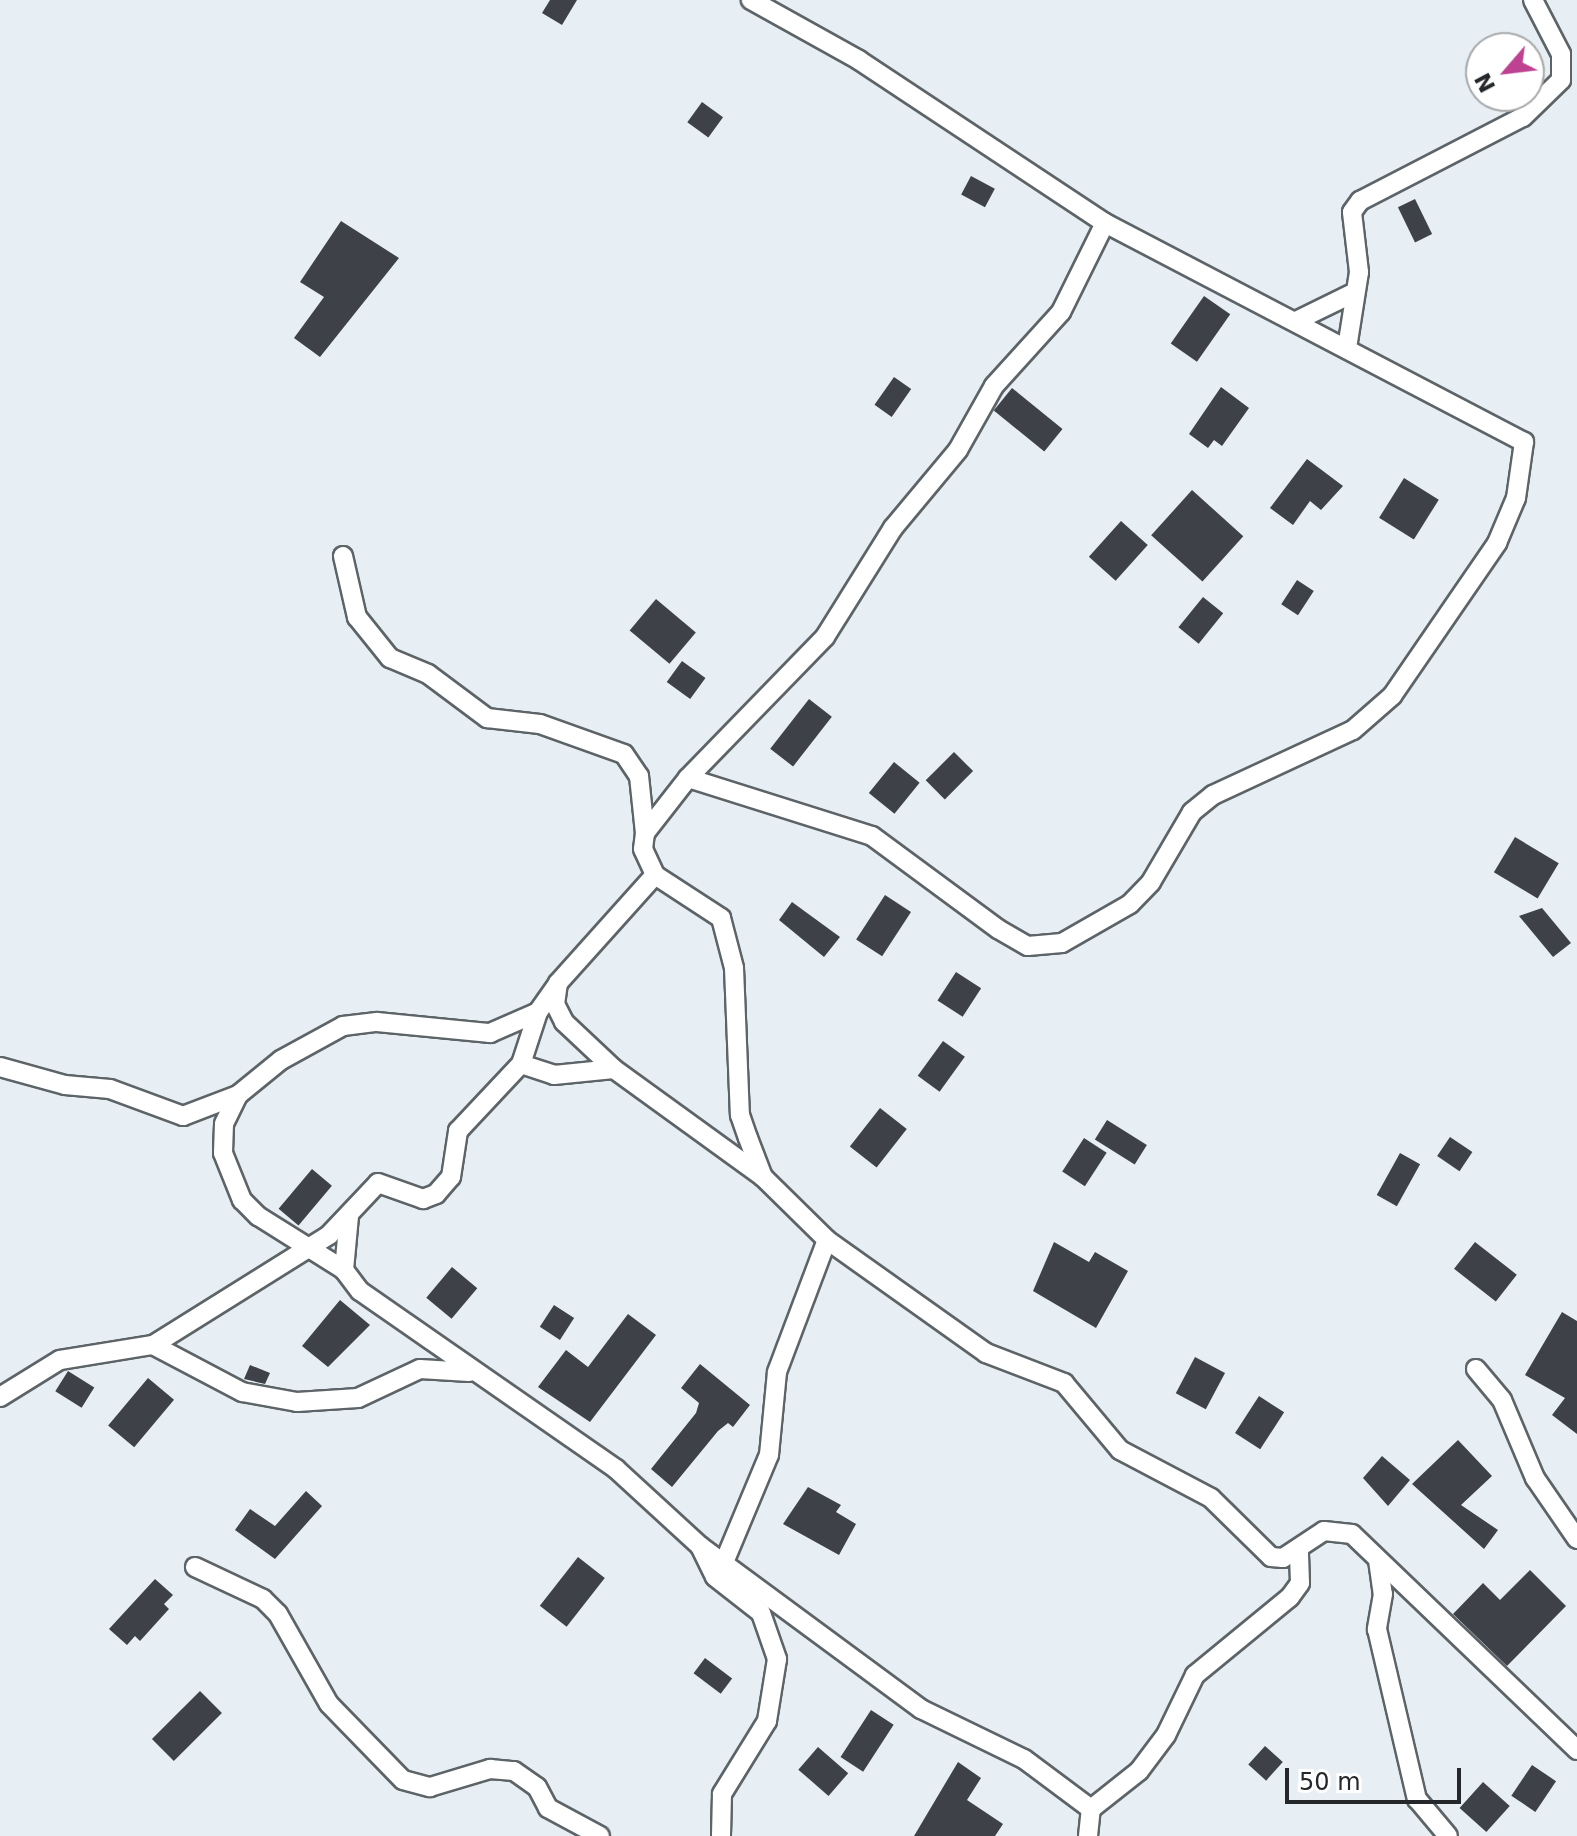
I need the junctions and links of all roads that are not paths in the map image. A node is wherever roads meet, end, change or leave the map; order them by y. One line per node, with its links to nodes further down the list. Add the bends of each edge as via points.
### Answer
1 (751, 0): 3 (street, via 859,60)
2 (1533, 0): 4 (street, via 1561,54 1561,80 1523,117 1360,201 1352,212 1359,272)
3 (1105, 223): 5 (street); 8 (street, via 1061,312 994,386 958,450 893,528 825,637)
4 (1351, 294): 5 (street); 6 (street)
5 (1298, 320): 6 (street)
6 (1347, 348): 8 (street, via 1524,442 1516,498 1497,543 1392,696 1353,730 1225,789 1192,812 1151,882 1130,904 1062,943 1028,946 872,836)
7 (343, 556): 9 (street, via 357,617 390,658 428,674 487,718 540,724 624,754 639,776)
8 (688, 778): 9 (street)
9 (645, 833): 10 (street, via 643,849)
10 (655, 875): 11 (street); 17 (street, via 711,909 727,933 740,1115)
11 (558, 983): 12 (street); 15 (street, via 555,1004 564,1022)
12 (538, 1012): 13 (street); 16 (street, via 490,1033 359,1022 297,1050)
13 (521, 1064): 15 (street, via 554,1075); 18 (street, via 458,1131 451,1177 436,1194 423,1199 378,1183)
14 (0, 1067): 16 (street, via 65,1085 110,1089 175,1116)
15 (614, 1069): 17 (street)
16 (238, 1095): 20 (street, via 222,1138 228,1172 258,1216)
17 (763, 1177): 19 (street)
18 (349, 1216): 20 (street); 21 (street)
19 (827, 1240): 28 (street, via 986,1353 1064,1383 1120,1450 1211,1498 1257,1549 1283,1558); 29 (street, via 785,1344 769,1455)
20 (304, 1248): 21 (street); 22 (street)
21 (344, 1270): 24 (street, via 360,1291)
22 (153, 1345): 24 (street, via 242,1392 297,1402 358,1398 420,1369); 25 (street, via 60,1360)
23 (1476, 1369): 26 (street, via 1502,1400 1535,1478)
24 (472, 1373): 27 (street, via 616,1469)
25 (0, 1397)
26 (1577, 1539)
27 (700, 1546): 29 (street); 35 (street, via 715,1577 761,1613 776,1647 771,1709 722,1794)
28 (1299, 1549): 30 (street, via 1324,1531 1340,1528); 33 (street, via 1300,1583 1290,1597 1202,1667 1139,1771)
29 (725, 1560): 33 (street, via 921,1709 1024,1759)
30 (1378, 1560): 32 (street); 37 (street, via 1383,1594 1377,1629 1417,1799)
31 (195, 1567): 34 (street, via 263,1599 278,1614 329,1704 403,1780 430,1787 490,1769 514,1771 537,1787 548,1808)
32 (1577, 1750)
33 (1091, 1809): 36 (street)
34 (600, 1836)
35 (721, 1836)
36 (1088, 1836)
37 (1448, 1836)

